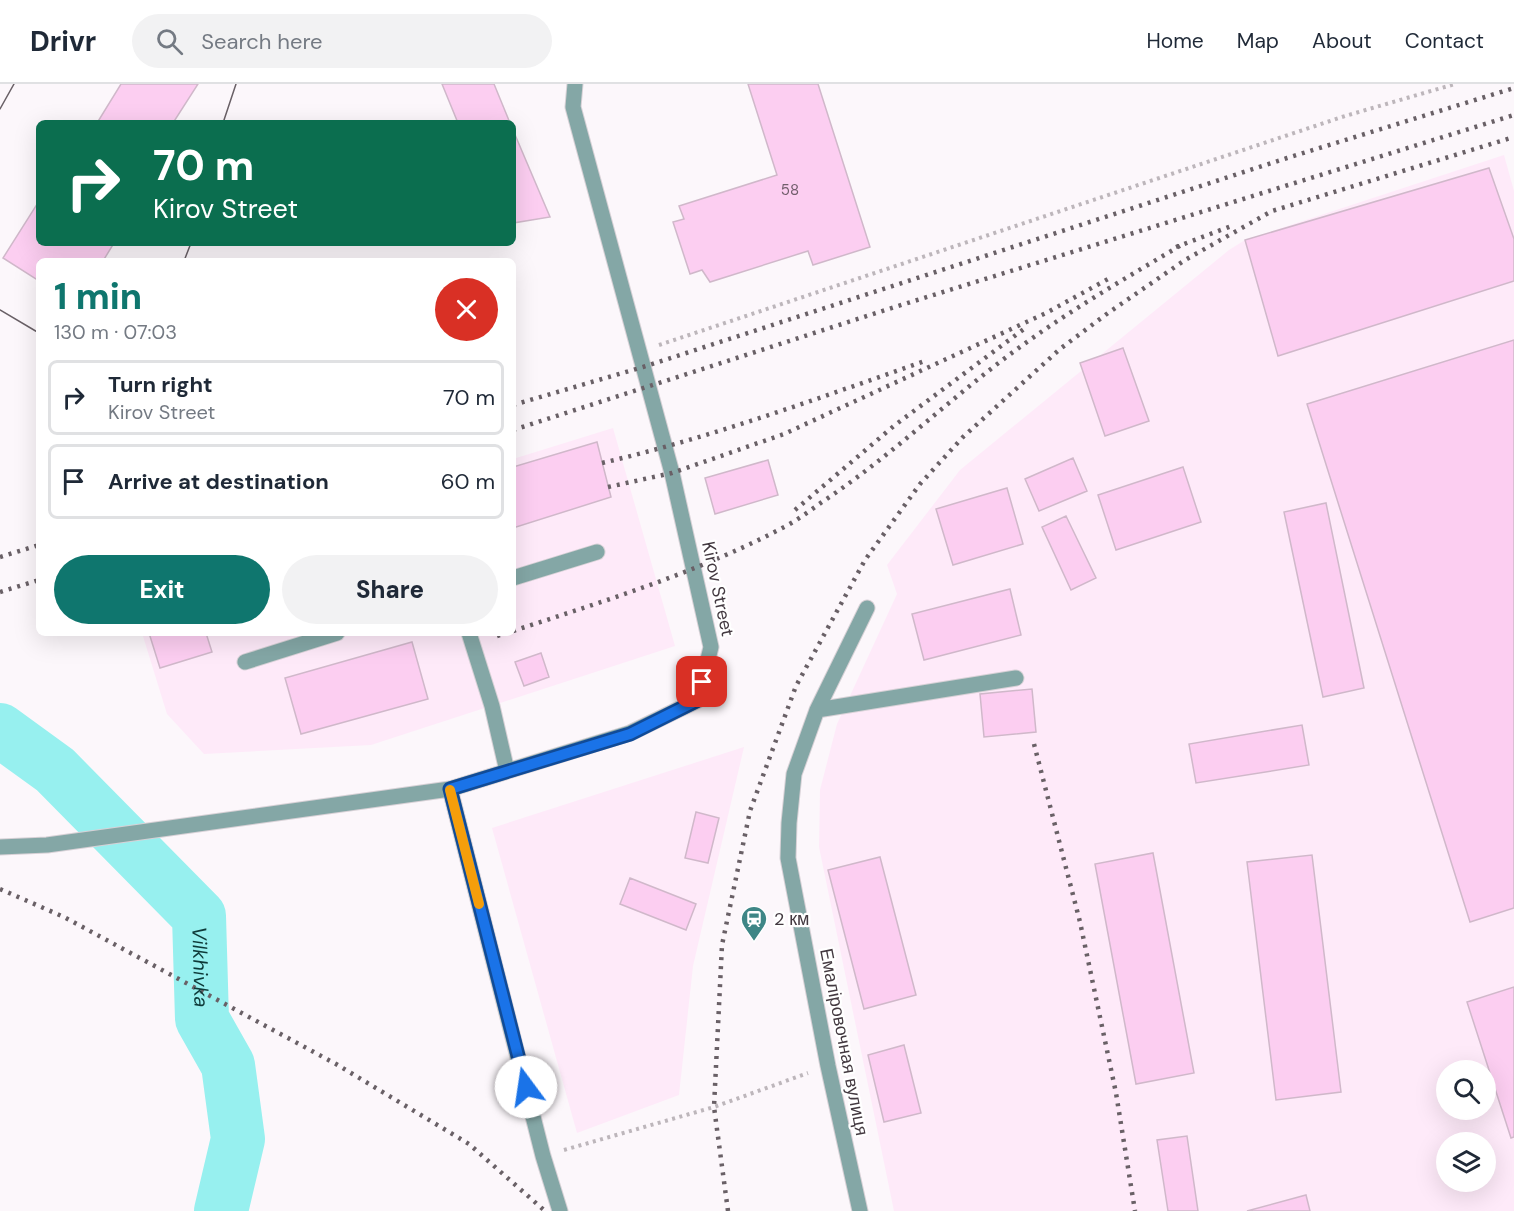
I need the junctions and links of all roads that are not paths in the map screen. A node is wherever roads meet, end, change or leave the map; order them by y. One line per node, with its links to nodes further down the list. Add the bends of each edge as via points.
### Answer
1 (575, 84): 10 (street, Kirov Street, via 573,107 672,473 711,647 698,700 630,734)
2 (597, 552): 3 (street)
3 (516, 577)
4 (867, 608): 9 (street, Емаліровочная вулиця)
5 (327, 636): 7 (street)
6 (470, 636): 10 (street)
7 (245, 662)
8 (1016, 678): 9 (street)
9 (817, 710): 14 (street, Емаліровочная вулиця, via 794,774 788,858)
10 (507, 771): 11 (street, Kirov Street)
11 (450, 789): 12 (street, Kirov Street, via 47,845); 13 (street)
12 (0, 847)
13 (560, 1211)
14 (860, 1211)

